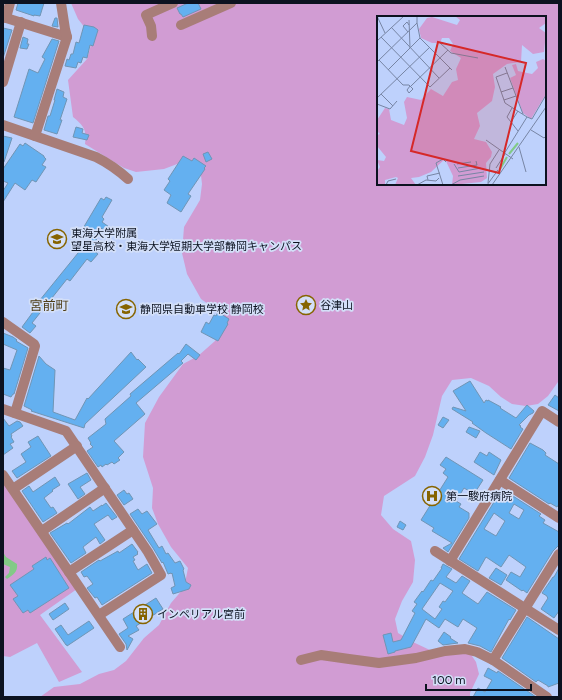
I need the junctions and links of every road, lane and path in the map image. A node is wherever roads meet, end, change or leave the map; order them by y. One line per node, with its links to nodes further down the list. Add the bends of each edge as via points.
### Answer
1 (10, 3): 6 (street)
2 (62, 3): 10 (street)
3 (173, 3): 9 (street, via 146,15)
4 (231, 3): 5 (street)
5 (212, 7): 8 (street)
6 (4, 17): 7 (street)
7 (21, 22): 10 (street); 11 (street)
8 (181, 25)
9 (152, 36)
10 (67, 37): 13 (street)
11 (3, 82)
12 (3, 125): 13 (street)
13 (35, 136): 14 (street, via 96,157 112,165)
14 (128, 179)
15 (3, 322): 17 (street, via 35,346)
16 (3, 409): 17 (street)
17 (15, 413): 19 (street, via 66,430)
18 (559, 422): 21 (street, via 542,411)
19 (77, 446): 22 (street); 23 (street)
20 (3, 475): 23 (street)
21 (500, 480): 24 (street); 29 (street)
22 (105, 488): 25 (street); 26 (street)
23 (13, 489): 26 (street)
24 (559, 518)
25 (133, 530): 30 (street); 32 (street, via 161,575)
26 (42, 531): 30 (street)
27 (435, 551): 29 (street)
28 (559, 554): 31 (street)
29 (450, 561): 31 (street)
30 (69, 572): 32 (street)
31 (525, 608): 33 (street); 36 (street)
32 (98, 615): 34 (street)
33 (559, 630)
34 (120, 647)
35 (300, 660): 36 (street, via 321,655 379,663 465,649)
36 (492, 660): 37 (street)
37 (547, 697)

